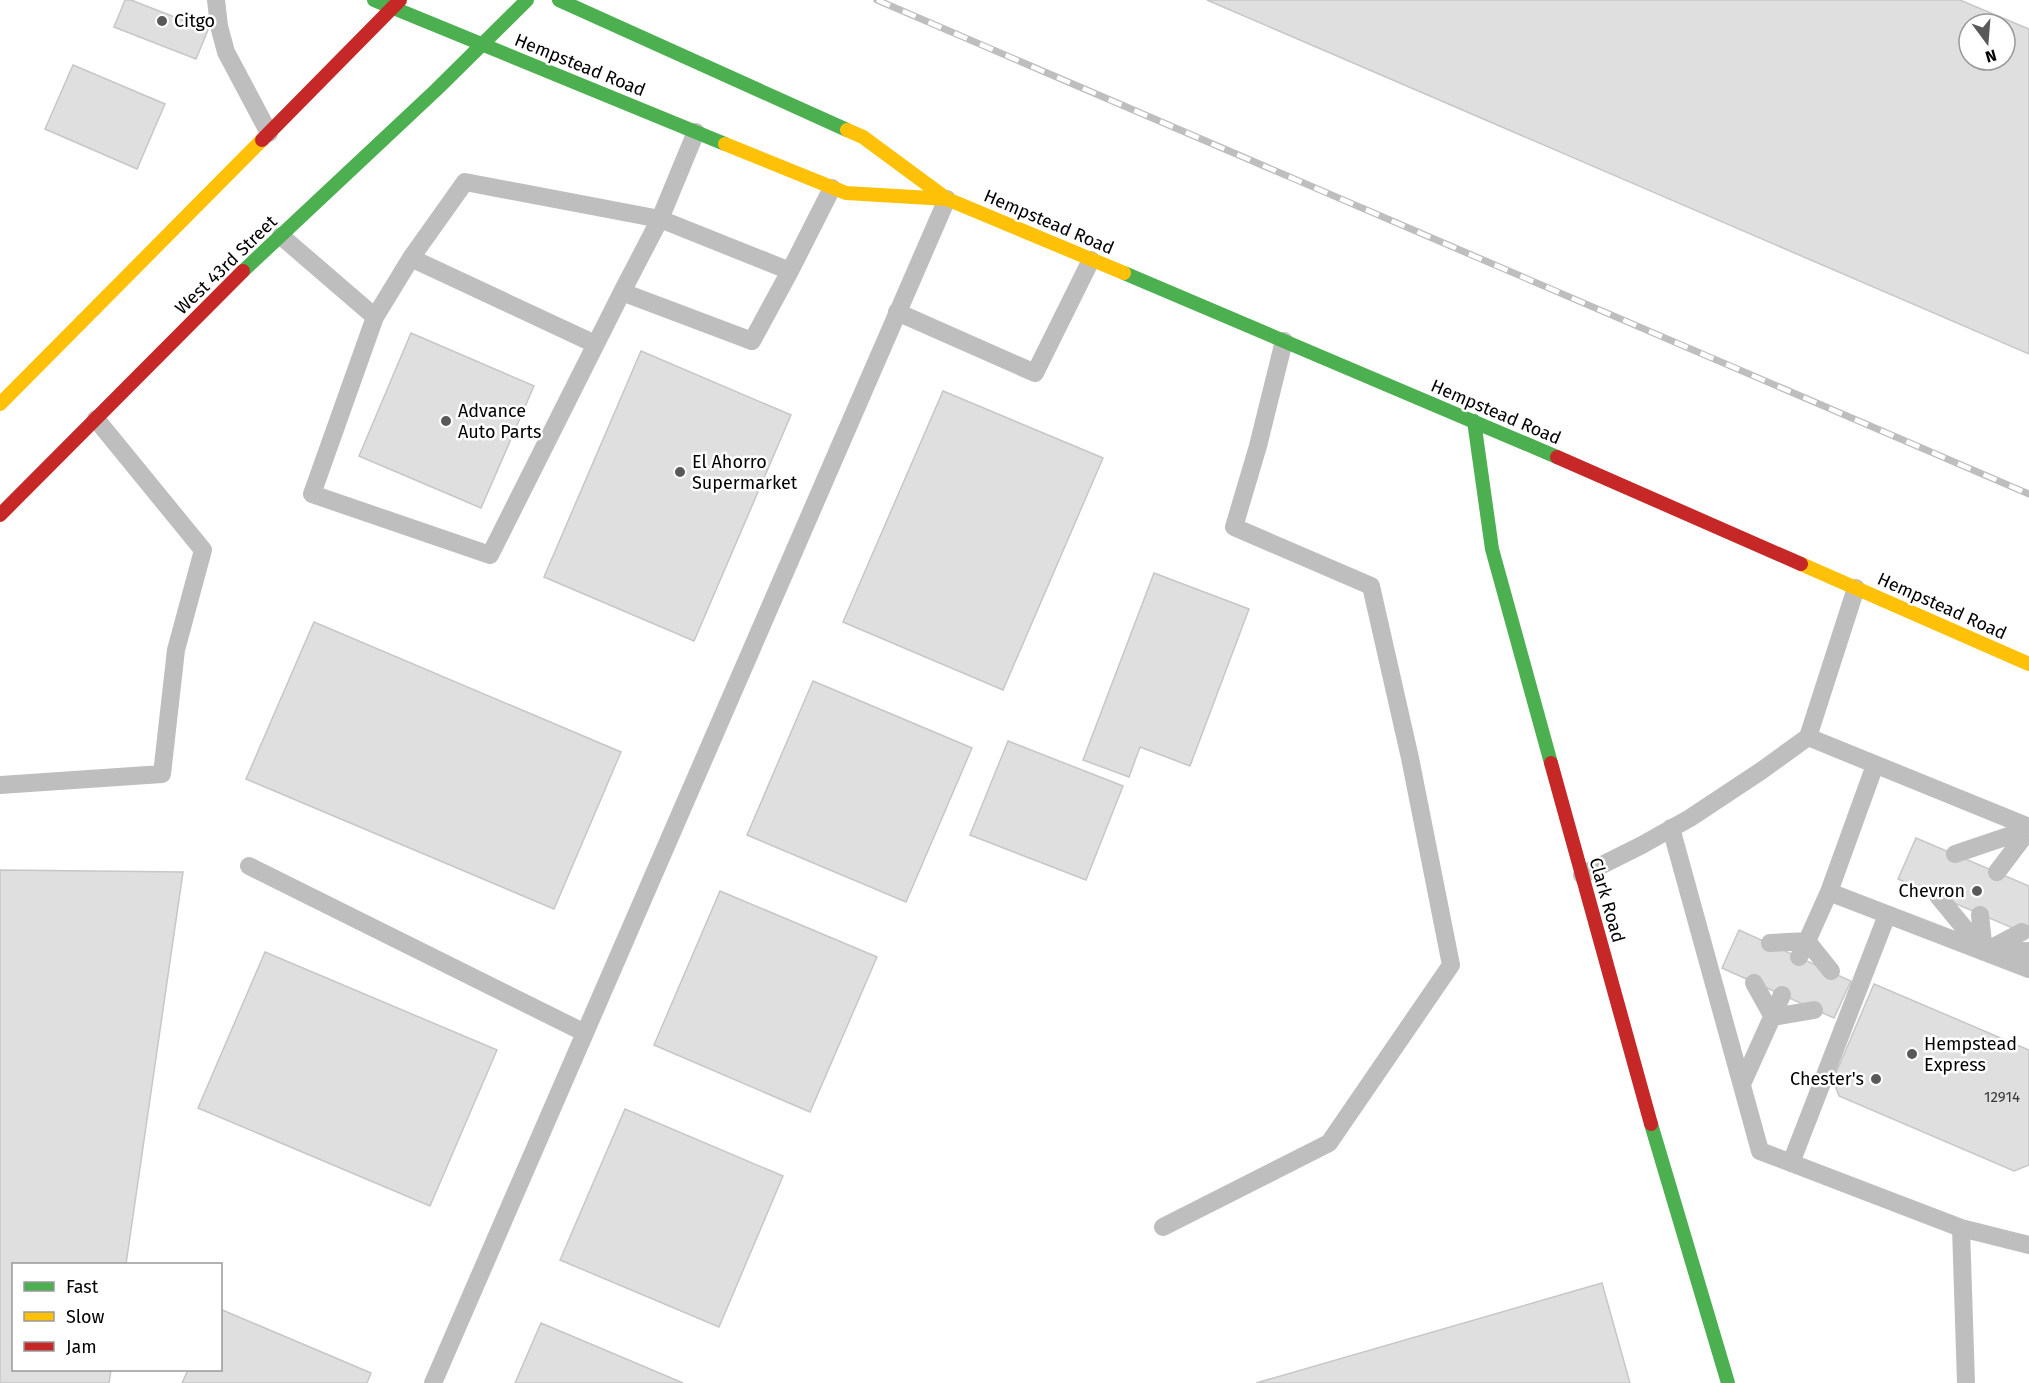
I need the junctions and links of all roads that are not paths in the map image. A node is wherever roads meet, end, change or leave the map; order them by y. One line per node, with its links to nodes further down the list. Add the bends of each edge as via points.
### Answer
1 (216, 0): 8 (lane, via 226,52)
2 (374, 0): 5 (main road, Hempstead Road)
3 (527, 0): 6 (main road, West 43rd Street)
4 (559, 0): 10 (main road, Hempstead Road, via 863,137)
5 (396, 4): 6 (main road, Hempstead Road); 8 (main road)
6 (482, 44): 7 (main road, Hempstead Road); 12 (main road, West 43rd Street)
7 (696, 132): 9 (main road, Hempstead Road); 11 (lane)
8 (269, 133): 21 (main road)
9 (832, 188): 10 (main road, Hempstead Road, via 846,193); 15 (lane)
10 (947, 199): 14 (main road, Hempstead Road); 17 (lane)
11 (660, 219): 13 (lane, via 465,182); 15 (lane); 16 (lane)
12 (281, 236): 18 (lane); 22 (main road, West 43rd Street)
13 (411, 258): 18 (lane); 20 (lane)
14 (1091, 260): 17 (lane, via 1035,373); 19 (main road, Hempstead Road)
15 (790, 271): 16 (lane, via 752,341)
16 (622, 292): 20 (lane)
17 (897, 312): 51 (lane)
18 (375, 317): 20 (lane, via 312,494 490,555)
19 (1284, 341): 23 (main road, Hempstead Road); 54 (lane, via 1234,527 1371,586 1451,965 1329,1143)
20 (595, 344)
21 (0, 404)
22 (96, 419): 24 (main road, West 43rd Street); 29 (lane, via 203,550 176,651 162,774)
23 (1474, 421): 25 (main road, Hempstead Road); 35 (main road, Clark Road, via 1492,549)
24 (0, 515)
25 (1856, 588): 26 (main road, Hempstead Road); 27 (lane)
26 (2029, 664)
27 (1808, 736): 28 (lane); 30 (lane)
28 (1875, 765): 31 (lane); 36 (lane)
29 (0, 785)
30 (1671, 828): 35 (lane); 52 (lane)
31 (2029, 829): 32 (lane); 34 (lane)
32 (1955, 854)
33 (249, 866): 51 (lane)
34 (1997, 872)
35 (1582, 875): 58 (main road, Clark Road)
36 (1829, 892): 38 (lane); 42 (lane)
37 (1938, 896): 44 (lane)
38 (1887, 915): 44 (lane); 53 (lane)
39 (1980, 915): 44 (lane)
40 (2022, 932): 44 (lane)
41 (1770, 943): 42 (lane)
42 (1803, 949): 46 (lane)
43 (2029, 951): 44 (lane)
44 (1984, 952): 45 (lane)
45 (2029, 969)
46 (1831, 971)
47 (1754, 982): 50 (lane)
48 (1782, 995): 50 (lane)
49 (1814, 1010): 50 (lane)
50 (1773, 1017): 52 (lane)
51 (585, 1033): 57 (lane)
52 (1742, 1084): 53 (lane, via 1760,1151)
53 (1791, 1163): 55 (lane)
54 (1163, 1227)
55 (1961, 1228): 56 (lane); 59 (lane)
56 (2029, 1245)
57 (433, 1383)
58 (1728, 1383)
59 (1966, 1383)

